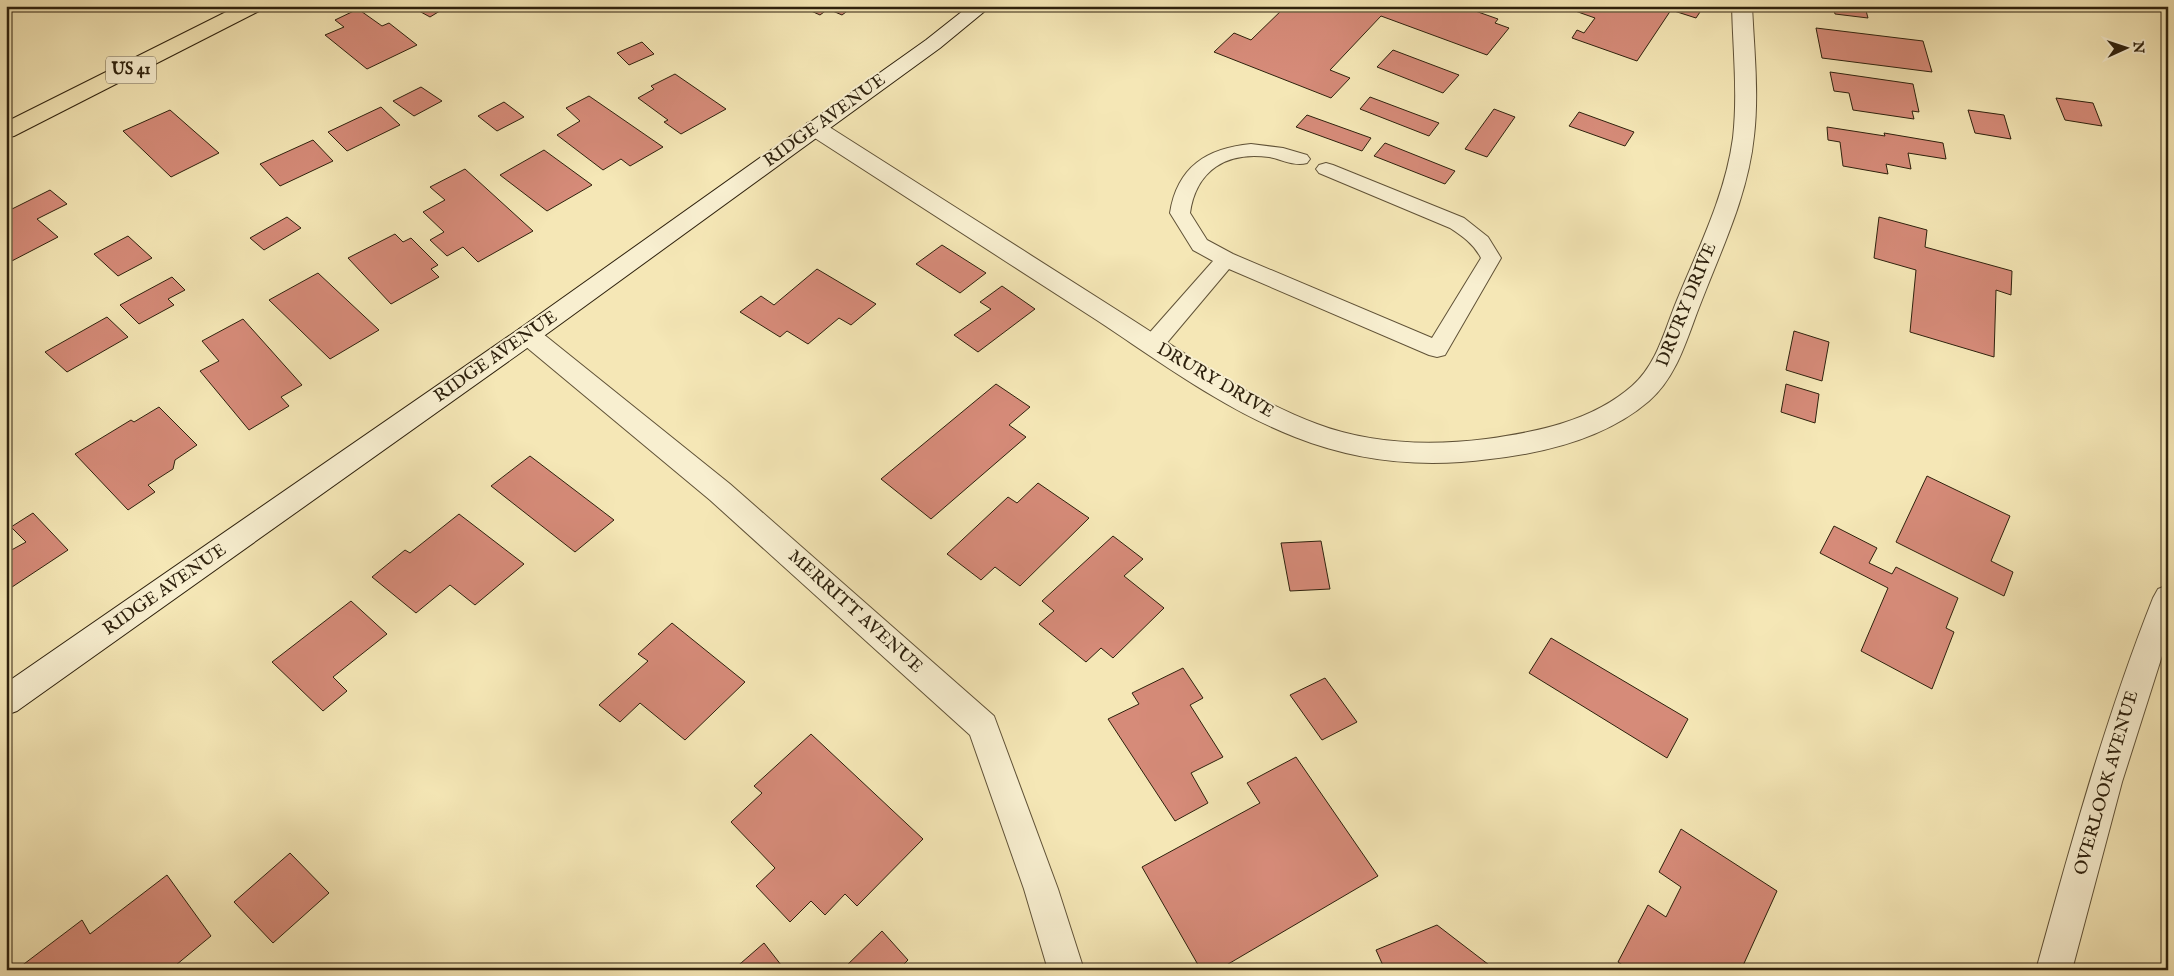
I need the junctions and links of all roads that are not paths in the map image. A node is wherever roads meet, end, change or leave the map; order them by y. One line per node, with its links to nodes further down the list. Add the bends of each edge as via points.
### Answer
1 (254, 6): 5 (main road, US 41)
2 (981, 6): 4 (street, RIDGE AVENUE)
3 (1742, 6): 10 (street, DRURY DRIVE, via 1747,95 1741,154 1729,200 1662,369 1641,394 1608,416 1562,434 1513,447 1454,452 1367,448 1323,436 1258,410)
4 (814, 128): 9 (street, RIDGE AVENUE); 10 (street, DRURY DRIVE)
5 (6, 131)
6 (1300, 159): 8 (lane, via 1277,151 1238,150 1223,155 1198,171 1184,192 1180,213 1200,245)
7 (1326, 169): 8 (lane, via 1457,223 1475,234 1487,249 1491,258 1437,349)
8 (1226, 259): 10 (lane)
9 (528, 334): 12 (street, RIDGE AVENUE); 13 (street, MERRITT AVENUE, via 720,492 983,726)
10 (1152, 345)
11 (2168, 598): 14 (street, OVERLOOK AVENUE, via 2150,640 2117,743)
12 (6, 701)
13 (1066, 970)
14 (2054, 970)

